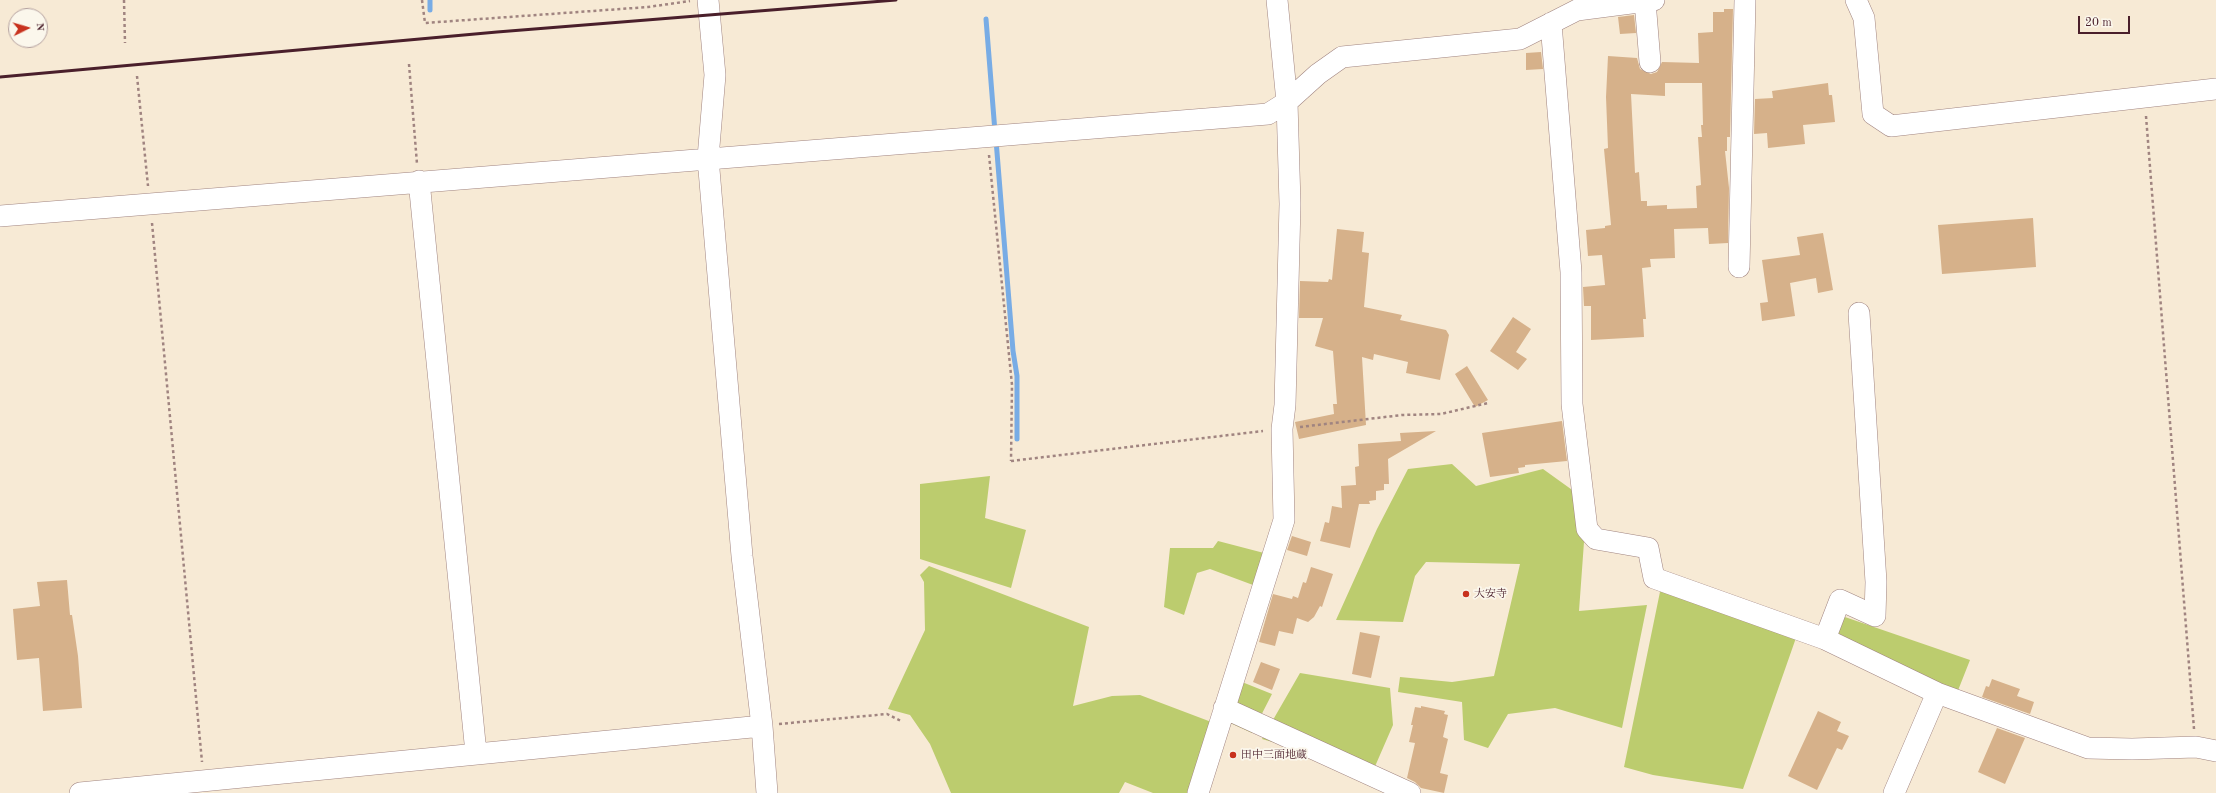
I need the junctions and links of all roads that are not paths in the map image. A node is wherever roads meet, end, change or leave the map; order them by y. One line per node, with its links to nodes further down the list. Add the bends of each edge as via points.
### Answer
1 (708, 0): 10 (street, via 715,75)
2 (1278, 0): 9 (street)
3 (1650, 0): 6 (street, via 1577,10); 7 (street)
4 (1745, 0): 13 (street)
5 (1854, 1): 8 (street, via 1864,18 1873,114 1891,126)
6 (1551, 23): 9 (street, via 1520,39 1342,57 1318,74); 15 (street, via 1571,272 1572,404 1587,529 1596,538 1648,548 1654,578)
7 (1650, 62)
8 (2216, 89)
9 (1287, 102): 10 (street, via 1268,114); 17 (street, via 1290,211 1286,406 1282,429 1284,520)
10 (708, 158): 11 (street); 18 (street, via 742,556)
11 (419, 181): 12 (street); 20 (street)
12 (0, 216)
13 (1739, 268)
14 (1859, 313): 15 (street, via 1876,582 1875,616 1840,600)
15 (1825, 639): 16 (street)
16 (1937, 693): 19 (street, via 2088,748 2196,747); 25 (street)
17 (1224, 708): 23 (street); 24 (street)
18 (762, 726): 20 (street); 22 (street)
19 (2216, 751)
20 (476, 754): 21 (street)
21 (80, 793)
22 (768, 793)
23 (1198, 793)
24 (1410, 793)
25 (1894, 793)

